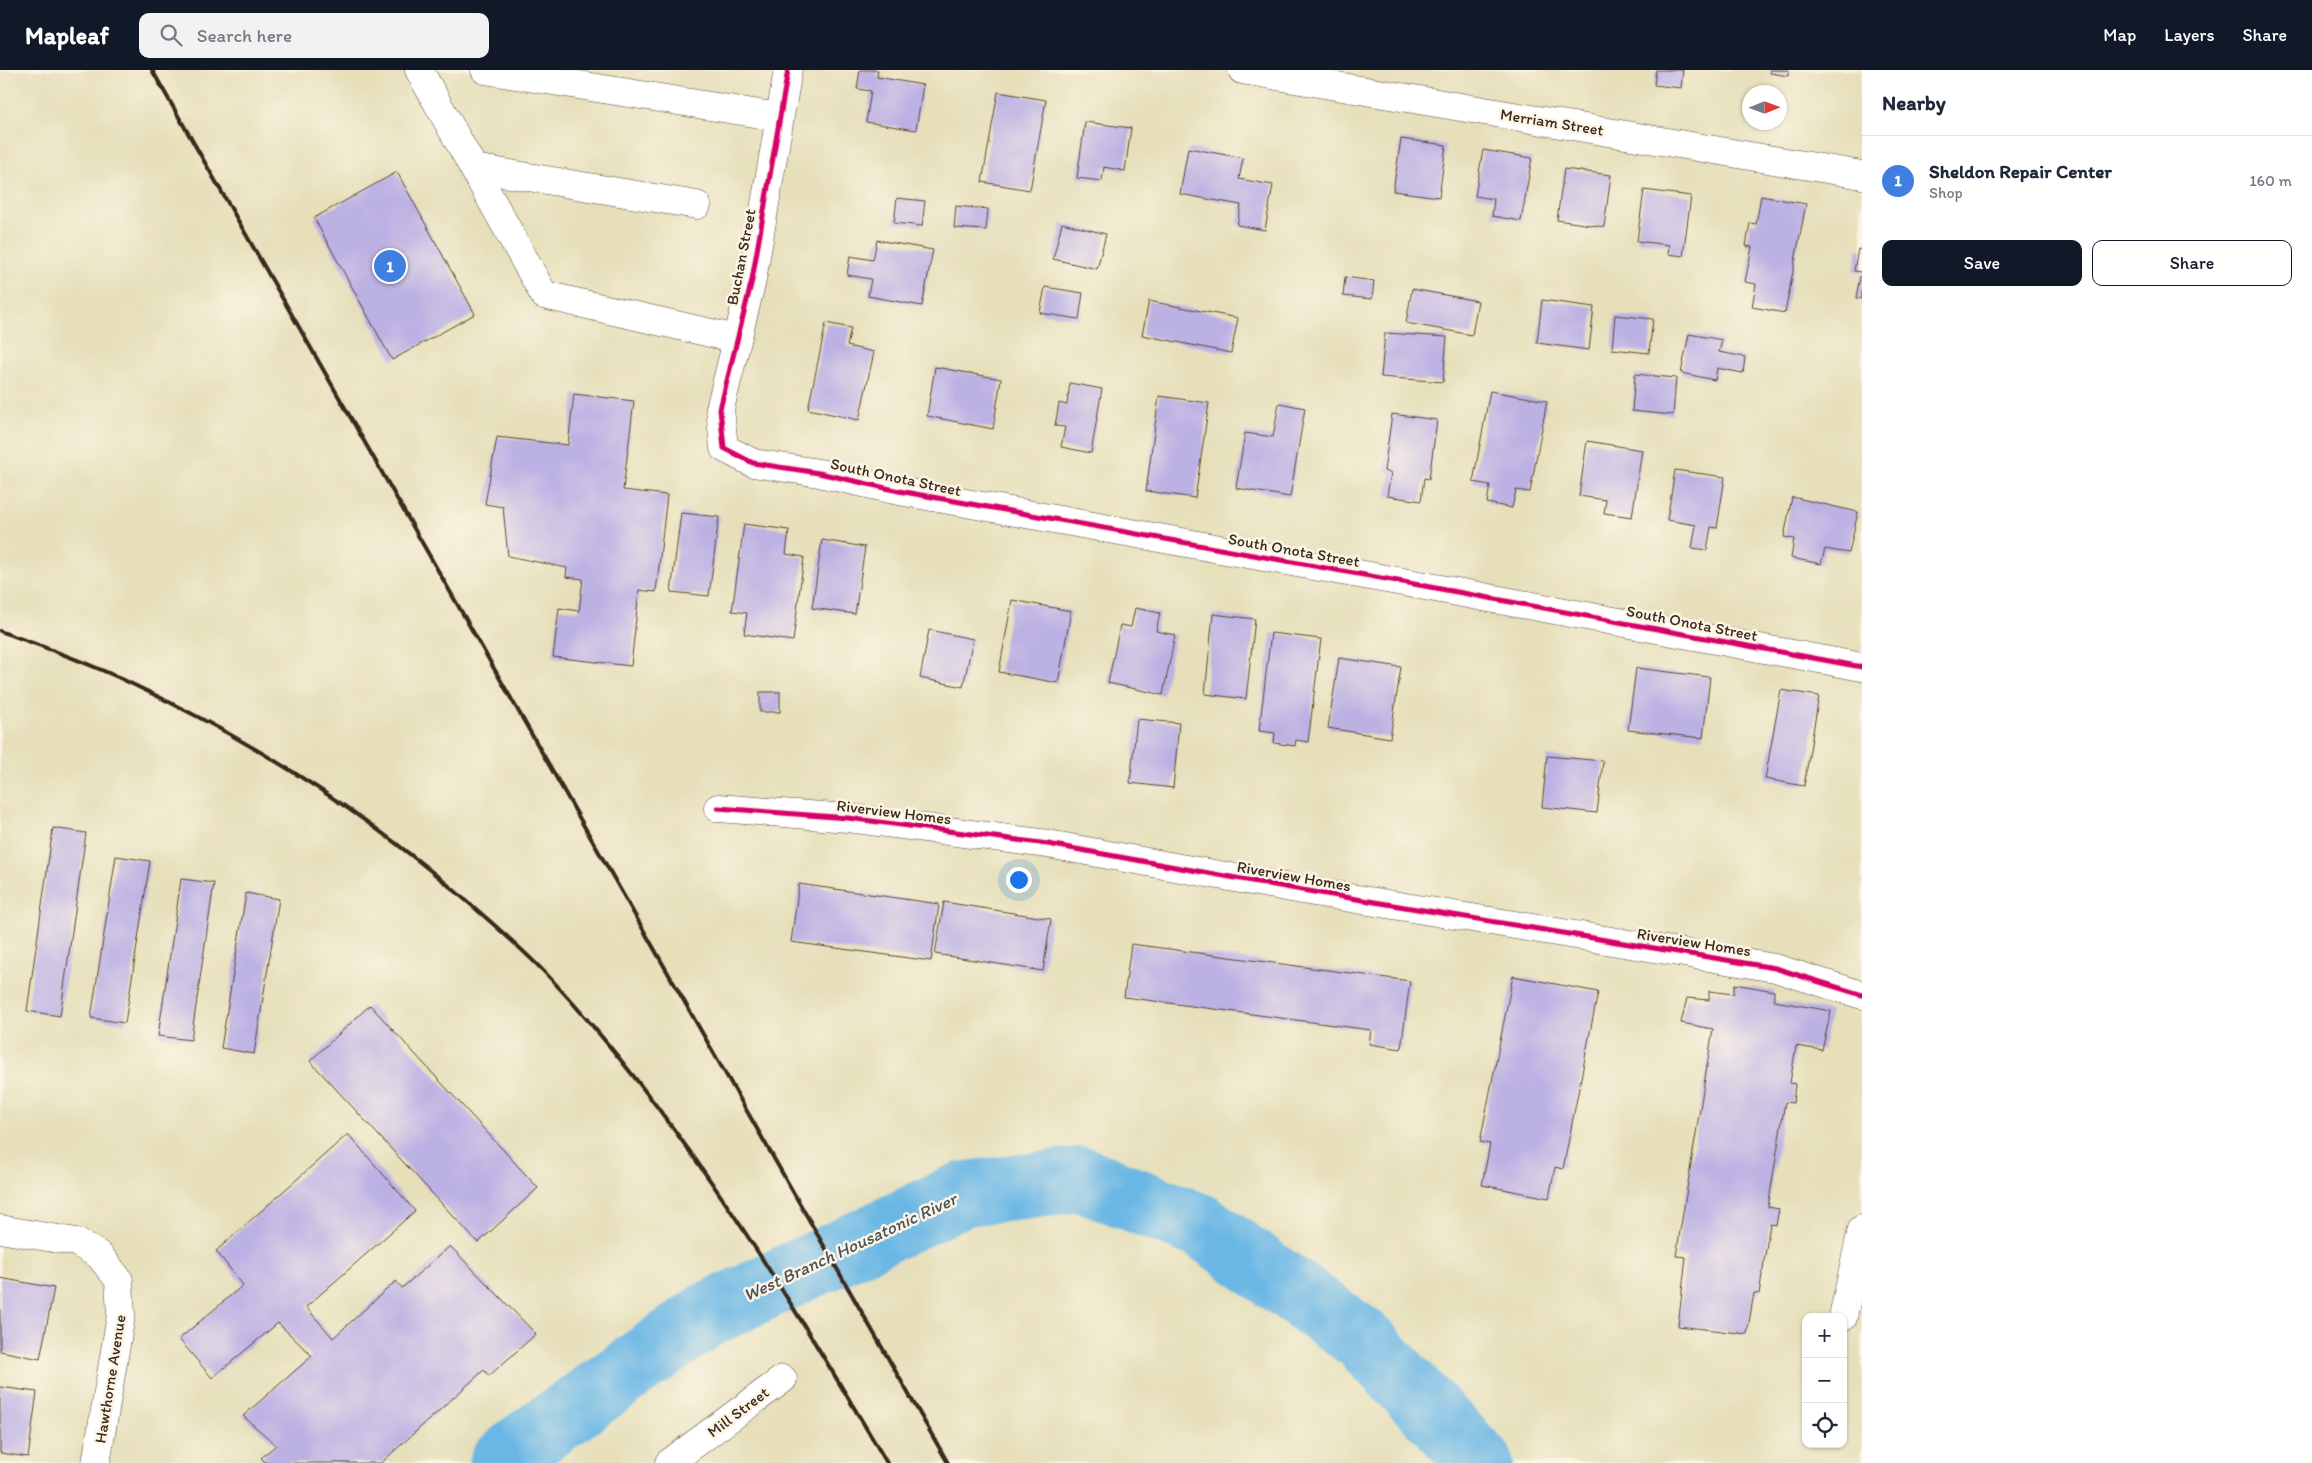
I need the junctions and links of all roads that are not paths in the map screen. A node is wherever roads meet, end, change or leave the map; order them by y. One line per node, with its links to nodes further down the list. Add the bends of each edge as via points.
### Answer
1 (419, 70): 6 (street)
2 (485, 70): 5 (street)
3 (788, 70): 5 (street, Buchan Street)
4 (1242, 70): 7 (street, Merriam Street)
5 (779, 117): 9 (street, Buchan Street, via 752,280)
6 (474, 168): 8 (street); 9 (street, via 544,295)
7 (1862, 175)
8 (698, 205)
9 (737, 339): 10 (street, Buchan Street, via 720,408)
10 (724, 448): 11 (street, South Onota Street, via 753,463 819,473 899,492)
11 (1862, 667)
12 (718, 808): 13 (street, Riverview Homes, via 848,818 1048,844 1302,890 1775,968)
13 (1862, 995)
14 (0, 1229): 18 (street, Hawthorne Avenue, via 76,1242 98,1255 119,1280 121,1315)
15 (1862, 1229): 16 (street)
16 (1844, 1313)
17 (783, 1378): 19 (street, Mill Street)
18 (96, 1463)
19 (669, 1463)

